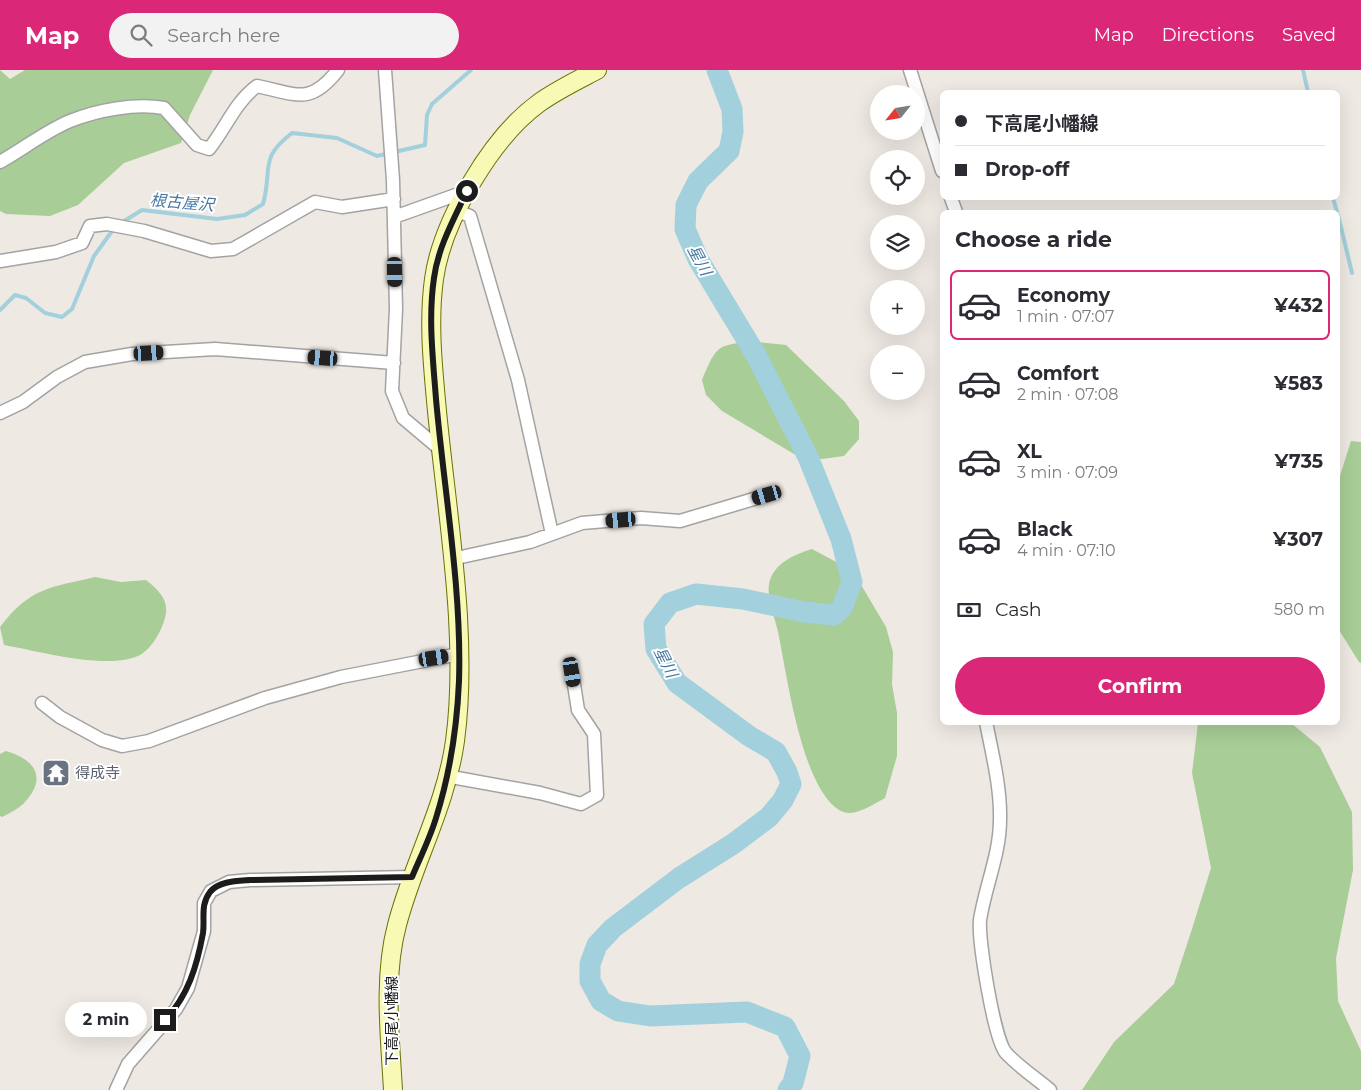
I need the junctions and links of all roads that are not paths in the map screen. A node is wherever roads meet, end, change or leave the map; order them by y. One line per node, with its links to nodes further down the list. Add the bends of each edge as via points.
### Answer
1 (338, 70): 5 (street, via 325,87 309,95 257,86 243,96 209,149 197,145 164,108 150,105 107,110 70,121)
2 (385, 70): 8 (street)
3 (597, 70): 7 (main road, 下高尾小幡線, via 540,102 511,128)
4 (911, 70): 6 (street)
5 (0, 162)
6 (940, 164)
7 (467, 191): 9 (main road, 下高尾小幡線); 10 (street)
8 (394, 199): 10 (street); 11 (street, via 342,207 316,202 232,249 211,251 144,231 107,224 90,226 82,244 56,252)
9 (457, 211): 14 (main road, 下高尾小幡線, via 440,252 432,299); 16 (street, via 470,216 518,380)
10 (394, 217): 12 (street)
11 (0, 261)
12 (394, 363): 13 (street, via 214,349 132,354 85,362); 14 (street, via 392,391 403,418)
13 (0, 413)
14 (441, 450): 17 (main road, 下高尾小幡線)
15 (767, 495): 16 (street, via 680,520 641,518 582,523)
16 (552, 534): 17 (street)
17 (452, 559): 18 (main road, 下高尾小幡線)
18 (459, 654): 20 (street, via 341,677 265,698 149,740 122,746 102,740); 22 (main road, 下高尾小幡線, via 455,742)
19 (572, 672): 22 (street, via 578,710 594,734 597,795 581,804)
20 (42, 703)
21 (987, 725): 26 (street, via 999,795 1000,820 997,850 980,922 981,947 997,1034 1006,1052)
22 (446, 776): 23 (main road, 下高尾小幡線, via 436,819)
23 (412, 877): 24 (street, via 250,880 229,882 211,891 204,903 204,931 188,988 176,1008 128,1064); 25 (main road, 下高尾小幡線, via 396,928 388,996)
24 (116, 1090)
25 (393, 1090)
26 (1050, 1090)

